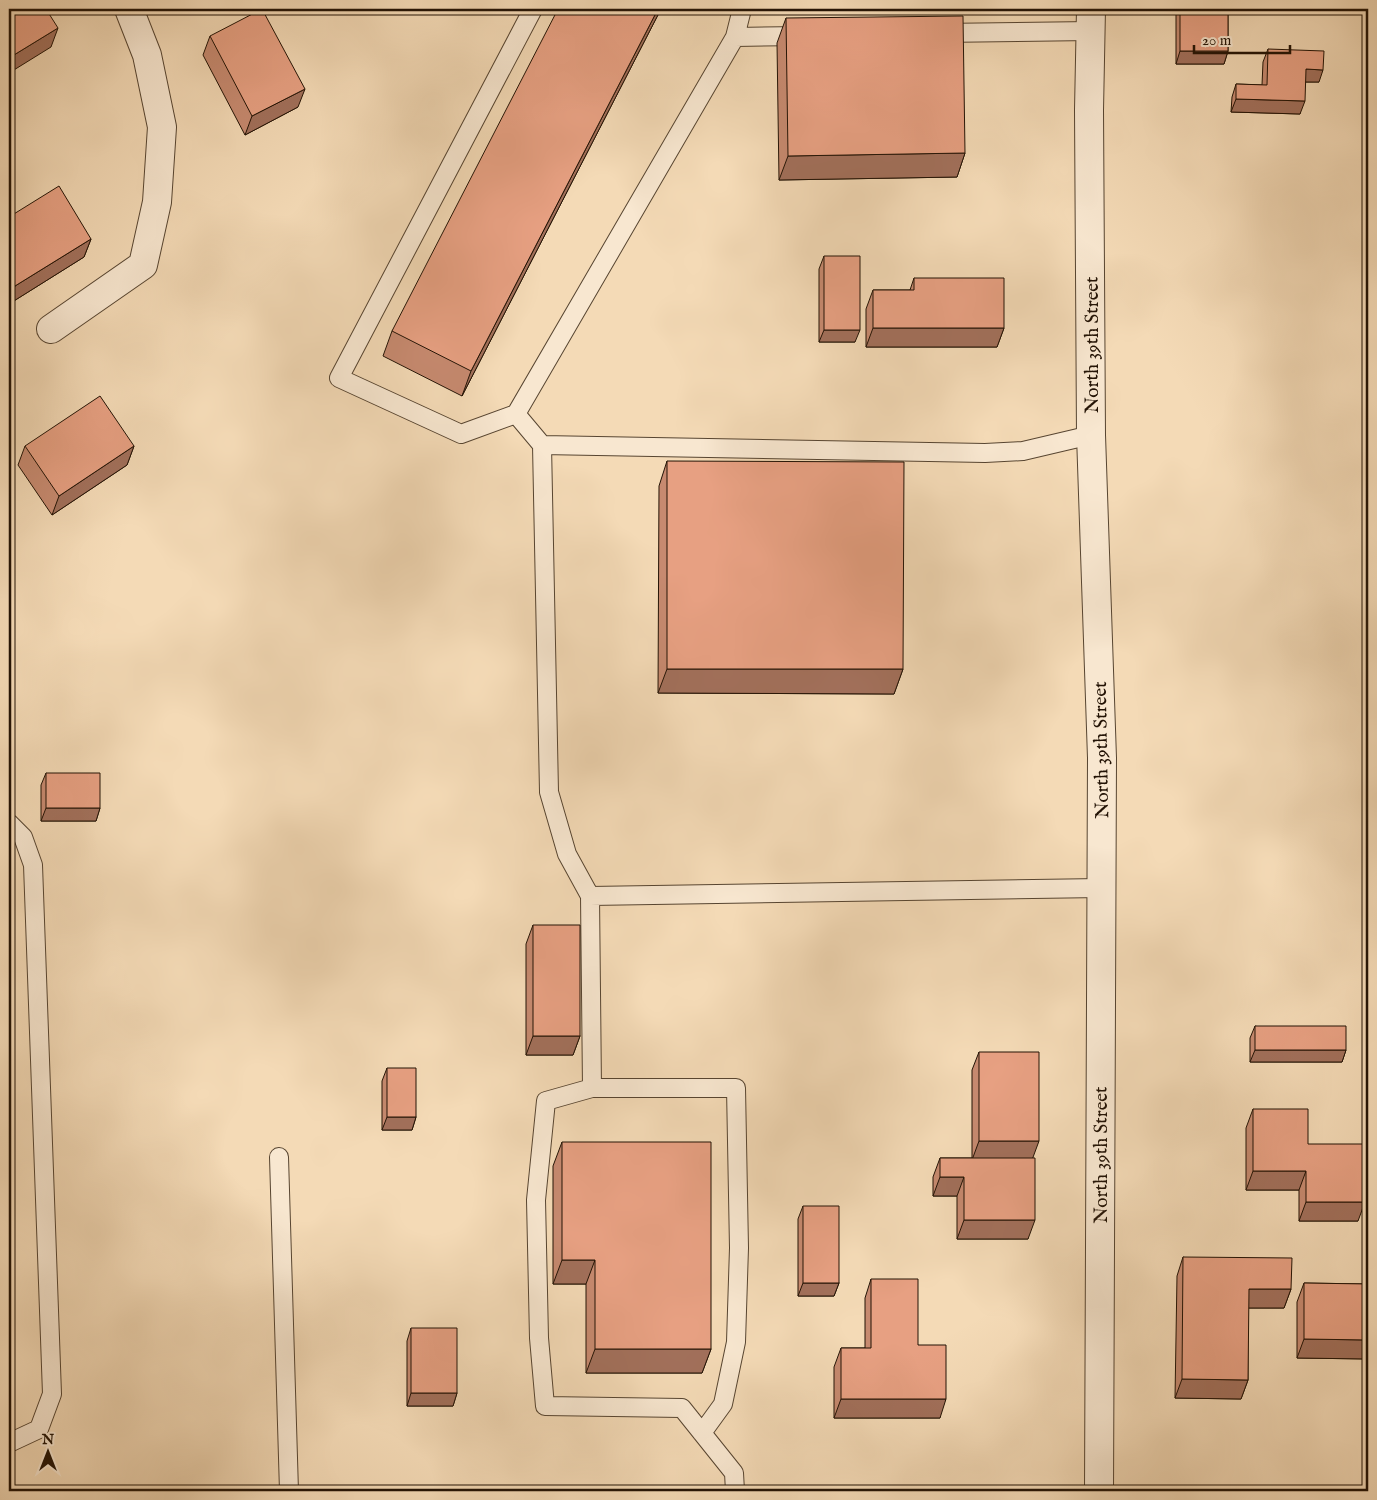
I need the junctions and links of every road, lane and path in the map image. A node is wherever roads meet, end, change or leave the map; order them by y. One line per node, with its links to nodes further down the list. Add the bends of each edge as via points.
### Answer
1 (129, 9): 8 (street, via 147,55 162,127 157,202 142,265)
2 (533, 9): 9 (lane, via 339,378 461,434)
3 (742, 9): 7 (lane)
4 (1091, 20): 5 (lane); 10 (street, North 39th Street)
5 (921, 33)
6 (823, 35): 7 (lane)
7 (735, 37): 9 (lane)
8 (51, 329)
9 (516, 414): 11 (lane)
10 (1091, 435): 11 (lane, via 1023,451 985,453); 13 (street, North 39th Street, via 1102,758)
11 (542, 445): 14 (lane, via 549,792 567,854)
12 (9, 822): 18 (lane, via 23,837 34,865 52,1394 38,1429)
13 (1101, 888): 14 (lane); 21 (street, North 39th Street)
14 (590, 896): 15 (lane)
15 (592, 1088): 17 (lane, via 736,1088 739,1248 736,1342 723,1404); 17 (lane, via 546,1102 536,1200 544,1406 682,1408)
16 (279, 1157): 19 (lane)
17 (702, 1434): 20 (lane, via 734,1473)
18 (9, 1443)
19 (289, 1491)
20 (735, 1491)
21 (1099, 1491)

